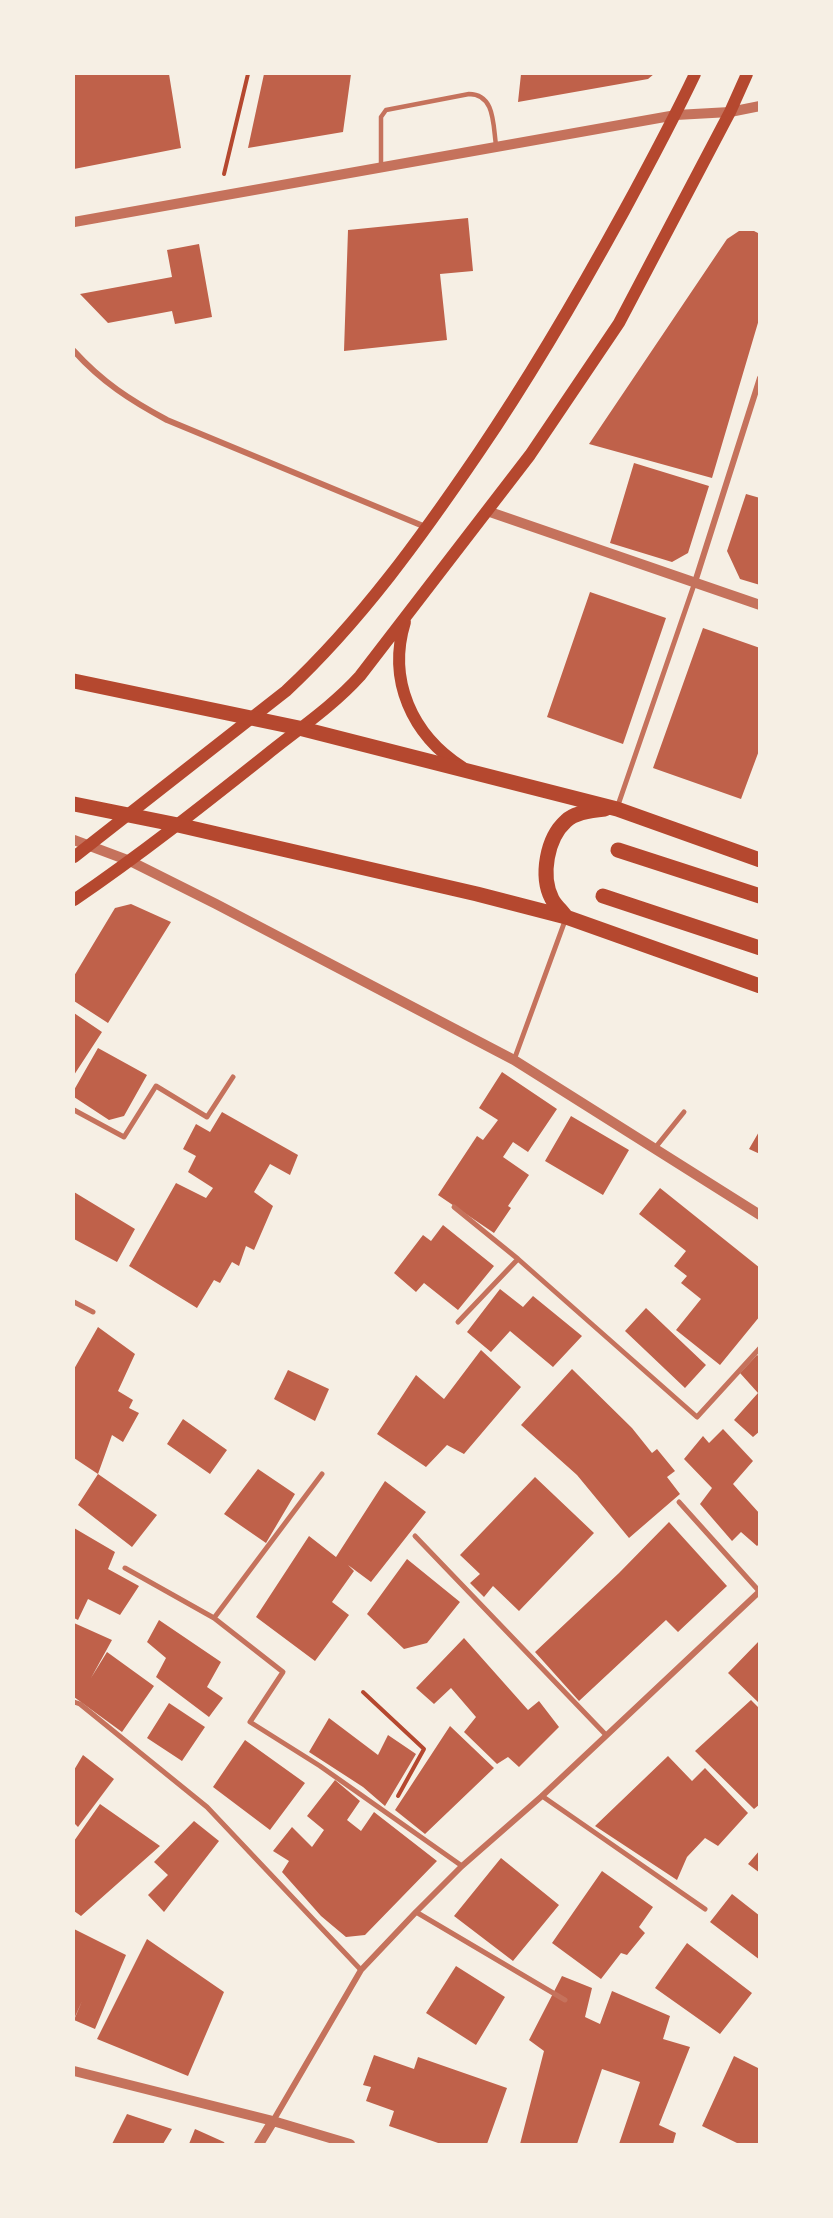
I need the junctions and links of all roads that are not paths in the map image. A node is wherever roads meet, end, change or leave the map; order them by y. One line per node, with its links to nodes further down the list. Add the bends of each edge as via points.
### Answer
1 (695, 74): 5 (main road)
2 (747, 74): 4 (main road)
3 (759, 106): 4 (street)
4 (730, 112): 5 (street); 11 (main road, via 619,323 562,410)
5 (676, 115): 6 (street); 12 (main road, via 581,291 524,386)
6 (497, 148): 7 (street); 7 (lane, via 489,105 477,94 469,94 386,110 381,117)
7 (381, 167): 8 (street)
8 (74, 222)
9 (74, 351): 12 (street, via 109,386 167,420)
10 (759, 378): 13 (street)
11 (487, 512): 13 (street); 15 (main road)
12 (428, 528): 17 (main road, via 337,640)
13 (695, 582): 14 (street); 21 (street)
14 (759, 605)
15 (408, 613): 18 (main road, via 354,683); 19 (main road, via 400,638 399,672 407,703 423,732 446,756)
16 (74, 681): 17 (main road)
17 (251, 718): 18 (main road); 22 (main road)
18 (299, 728): 19 (main road); 23 (main road)
19 (474, 774): 21 (main road)
20 (74, 804): 22 (main road)
21 (617, 808): 28 (main road); 33 (main road, via 588,810 566,820 553,840 546,867 549,889)
22 (129, 814): 23 (main road); 25 (main road)
23 (178, 825): 29 (main road); 33 (main road)
24 (74, 840): 25 (street)
25 (90, 846): 27 (main road); 29 (street)
26 (618, 850): 31 (main road)
27 (74, 857)
28 (759, 860)
29 (130, 861): 32 (main road); 36 (street)
30 (603, 896): 34 (main road)
31 (759, 896)
32 (74, 900)
33 (566, 917): 35 (main road); 36 (street)
34 (759, 948)
35 (759, 986)
36 (514, 1060): 40 (street)
37 (233, 1077): 38 (street, via 207,1117 156,1086 124,1137)
38 (74, 1110)
39 (684, 1112): 40 (street)
40 (654, 1150): 42 (street)
41 (454, 1207): 43 (street)
42 (759, 1215)
43 (518, 1259): 46 (street); 47 (street, via 697,1417)
44 (74, 1302): 45 (street)
45 (93, 1312)
46 (458, 1322)
47 (759, 1348)
48 (322, 1474): 53 (street)
49 (679, 1502): 52 (street)
50 (415, 1536): 55 (street)
51 (125, 1568): 53 (street)
52 (759, 1591): 55 (street)
53 (214, 1618): 57 (street, via 283,1672 250,1722)
54 (74, 1702): 60 (street, via 207,1807)
55 (606, 1735): 56 (street)
56 (542, 1796): 57 (street); 58 (street)
57 (462, 1866): 59 (street)
58 (705, 1909)
59 (416, 1911): 60 (street); 61 (street)
60 (361, 1970): 63 (street)
61 (566, 2000)
62 (74, 2071): 63 (street)
63 (273, 2121): 64 (street); 65 (street)
64 (259, 2145)
65 (350, 2145)

